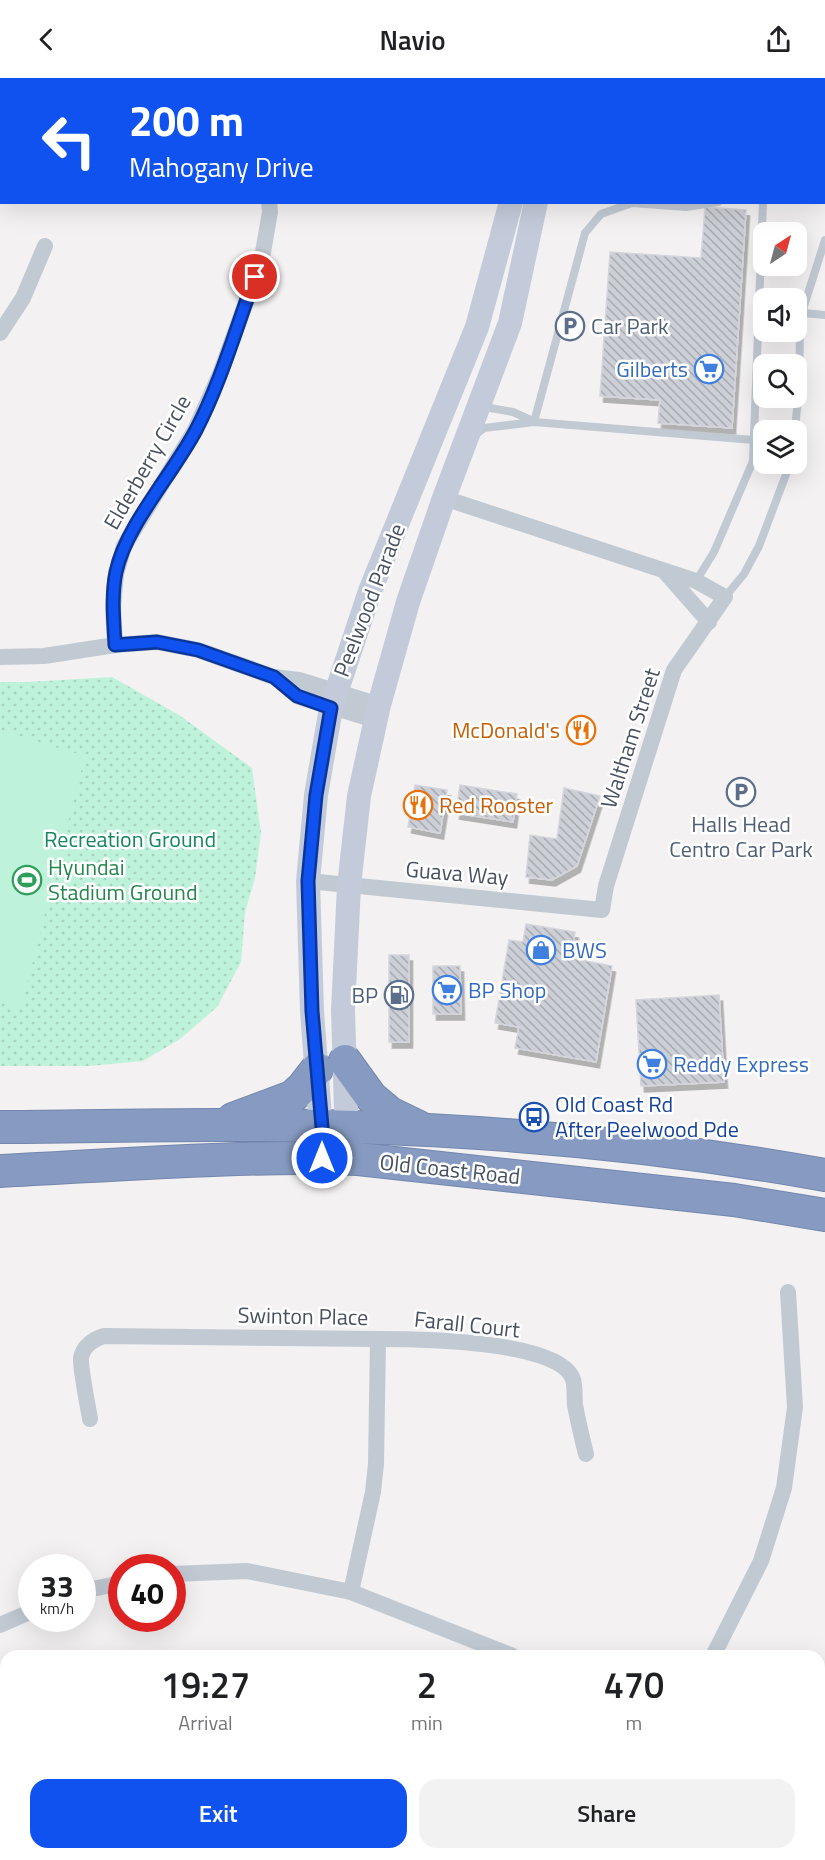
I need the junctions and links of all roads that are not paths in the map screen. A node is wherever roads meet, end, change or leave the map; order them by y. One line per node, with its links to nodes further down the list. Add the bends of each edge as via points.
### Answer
1 (269, 204): 29 (street, Elderberry Circle, via 262,258 220,374 195,430 124,546 116,574)
2 (510, 204): 21 (street, Peelwood Parade, via 477,327)
3 (536, 204): 15 (street, Peelwood Parade, via 510,323)
4 (629, 204): 18 (lane, via 601,214 585,233)
5 (655, 204): 6 (lane)
6 (705, 204)
7 (763, 204): 16 (lane)
8 (825, 240): 10 (lane)
9 (45, 246): 13 (street, via 23,298)
10 (807, 300)
11 (807, 313): 12 (lane)
12 (825, 315)
13 (0, 333)
14 (800, 342): 17 (lane)
15 (479, 406): 18 (lane, via 513,412); 20 (street, Peelwood Parade); 21 (street, via 467,406)
16 (755, 420)
17 (796, 420)
18 (534, 422): 19 (lane); 20 (lane, via 483,428)
19 (753, 440)
20 (465, 443): 24 (street, Peelwood Parade)
21 (429, 444): 31 (street, Peelwood Parade, via 370,591)
22 (753, 461): 26 (lane, via 714,552)
23 (786, 474): 27 (lane, Waltham Street, via 759,546)
24 (444, 498): 25 (street); 32 (street, Peelwood Parade, via 408,602)
25 (665, 572): 26 (street); 28 (street)
26 (696, 581): 27 (street)
27 (726, 597): 28 (street, Waltham Street)
28 (709, 622): 35 (street, Waltham Street, via 674,670 606,886)
29 (115, 645): 30 (street, via 44,656); 31 (street, via 157,642 198,650 274,677 297,696)
30 (0, 657)
31 (333, 699): 32 (street); 33 (street, Peelwood Parade, via 316,795)
32 (377, 712): 34 (street, Peelwood Parade, via 359,796)
33 (308, 881): 34 (street, Guava Way); 36 (street, Peelwood Parade, via 312,1011)
34 (349, 886): 35 (street, Guava Way); 36 (street, Peelwood Parade, via 343,1010)
35 (602, 910)
36 (331, 1065): 37 (highway, via 292,1096); 39 (street, Peelwood Parade); 40 (highway, via 390,1113)
37 (219, 1126): 38 (highway, Old Coast Road); 39 (highway, Old Coast Road)
38 (0, 1127)
39 (334, 1127): 40 (highway, Old Coast Road); 41 (street, Peelwood Parade)
40 (426, 1130): 43 (highway, Old Coast Road, via 657,1150)
41 (334, 1158): 42 (highway, Old Coast Road, via 204,1160); 44 (highway, Old Coast Road, via 723,1199)
42 (0, 1171)
43 (825, 1175)
44 (825, 1215)
45 (788, 1292): 54 (street, via 795,1407 784,1488 761,1561)
46 (378, 1339): 47 (street, Swinton Place, via 93,1339 81,1358); 48 (street, Farall Court, via 448,1340 500,1346 562,1366 572,1377); 50 (street, Swinton Place, via 376,1464)
47 (90, 1419)
48 (586, 1454)
49 (186, 1573): 50 (street, via 247,1571)
50 (351, 1592): 53 (street)
51 (18, 1617): 52 (street)
52 (0, 1625)
53 (498, 1650)
54 (716, 1650)

